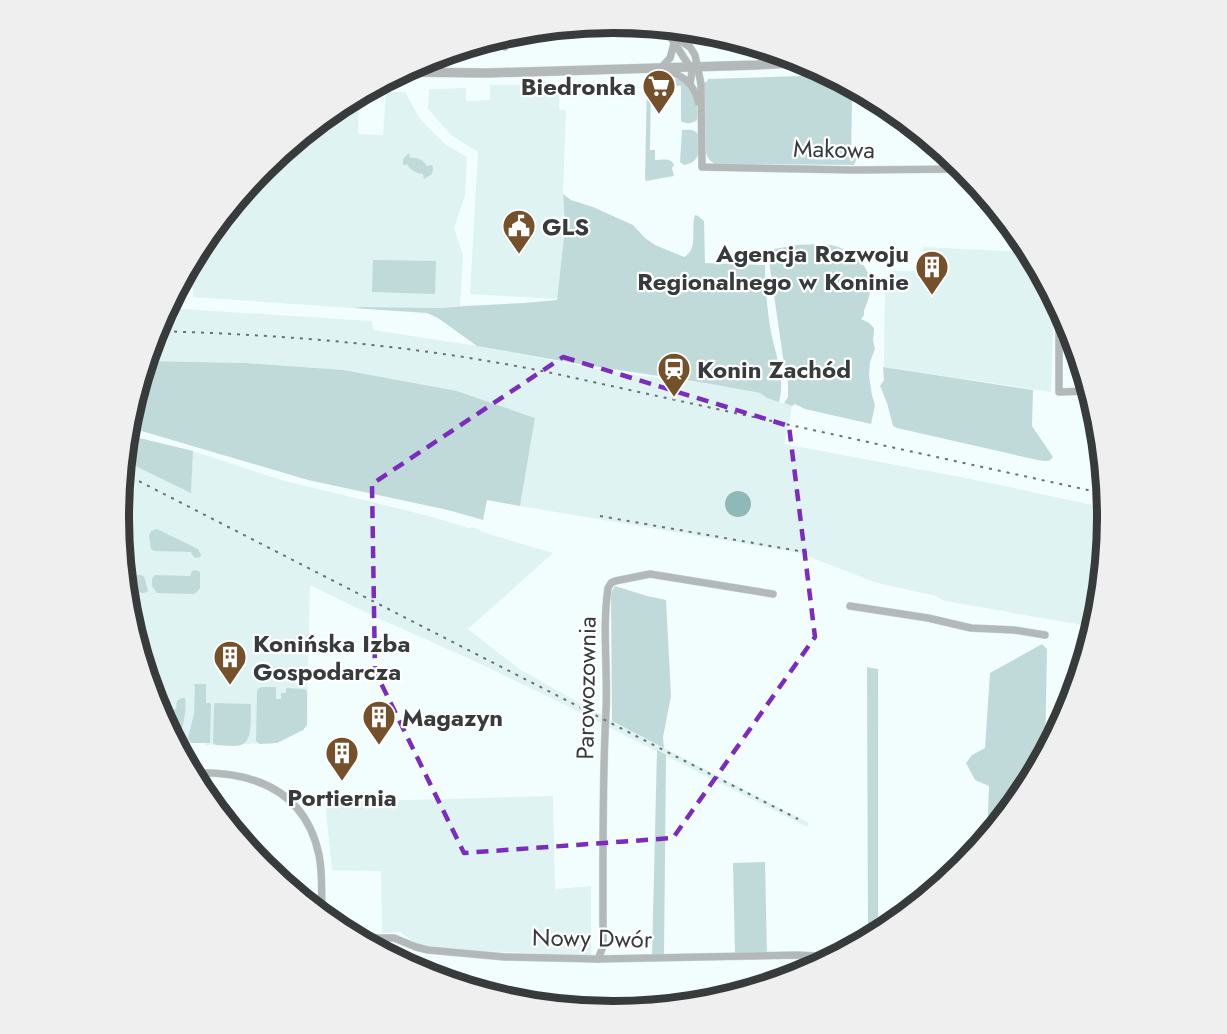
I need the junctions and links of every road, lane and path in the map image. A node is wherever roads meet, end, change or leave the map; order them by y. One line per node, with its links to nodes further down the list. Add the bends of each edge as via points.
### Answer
1 (670, 36): 2 (street)
2 (672, 40): 5 (street); 5 (street, via 690,47 696,55); 6 (street, via 671,56)
3 (780, 63): 4 (street)
4 (711, 66): 5 (street); 9 (street)
5 (694, 67): 6 (street); 8 (street); 9 (street)
6 (661, 68): 7 (street); 8 (street, via 675,72)
7 (423, 72)
8 (690, 84): 10 (street, via 698,98)
9 (701, 84): 10 (street)
10 (701, 117): 11 (street, Makowa, via 702,167)
11 (950, 169)
12 (1059, 328): 13 (street, via 1059,392)
13 (1081, 391)
14 (773, 594): 21 (street, Parowozownia, via 650,574 615,581 608,588 603,939)
15 (850, 606): 16 (street, via 971,628)
16 (1045, 635)
17 (202, 772): 18 (street, via 251,779 281,793 297,809 318,852)
18 (321, 903)
19 (375, 938): 21 (street, Nowy Dwór, via 394,938 428,950)
20 (816, 956): 21 (street, Nowy Dwór)
21 (598, 959)

